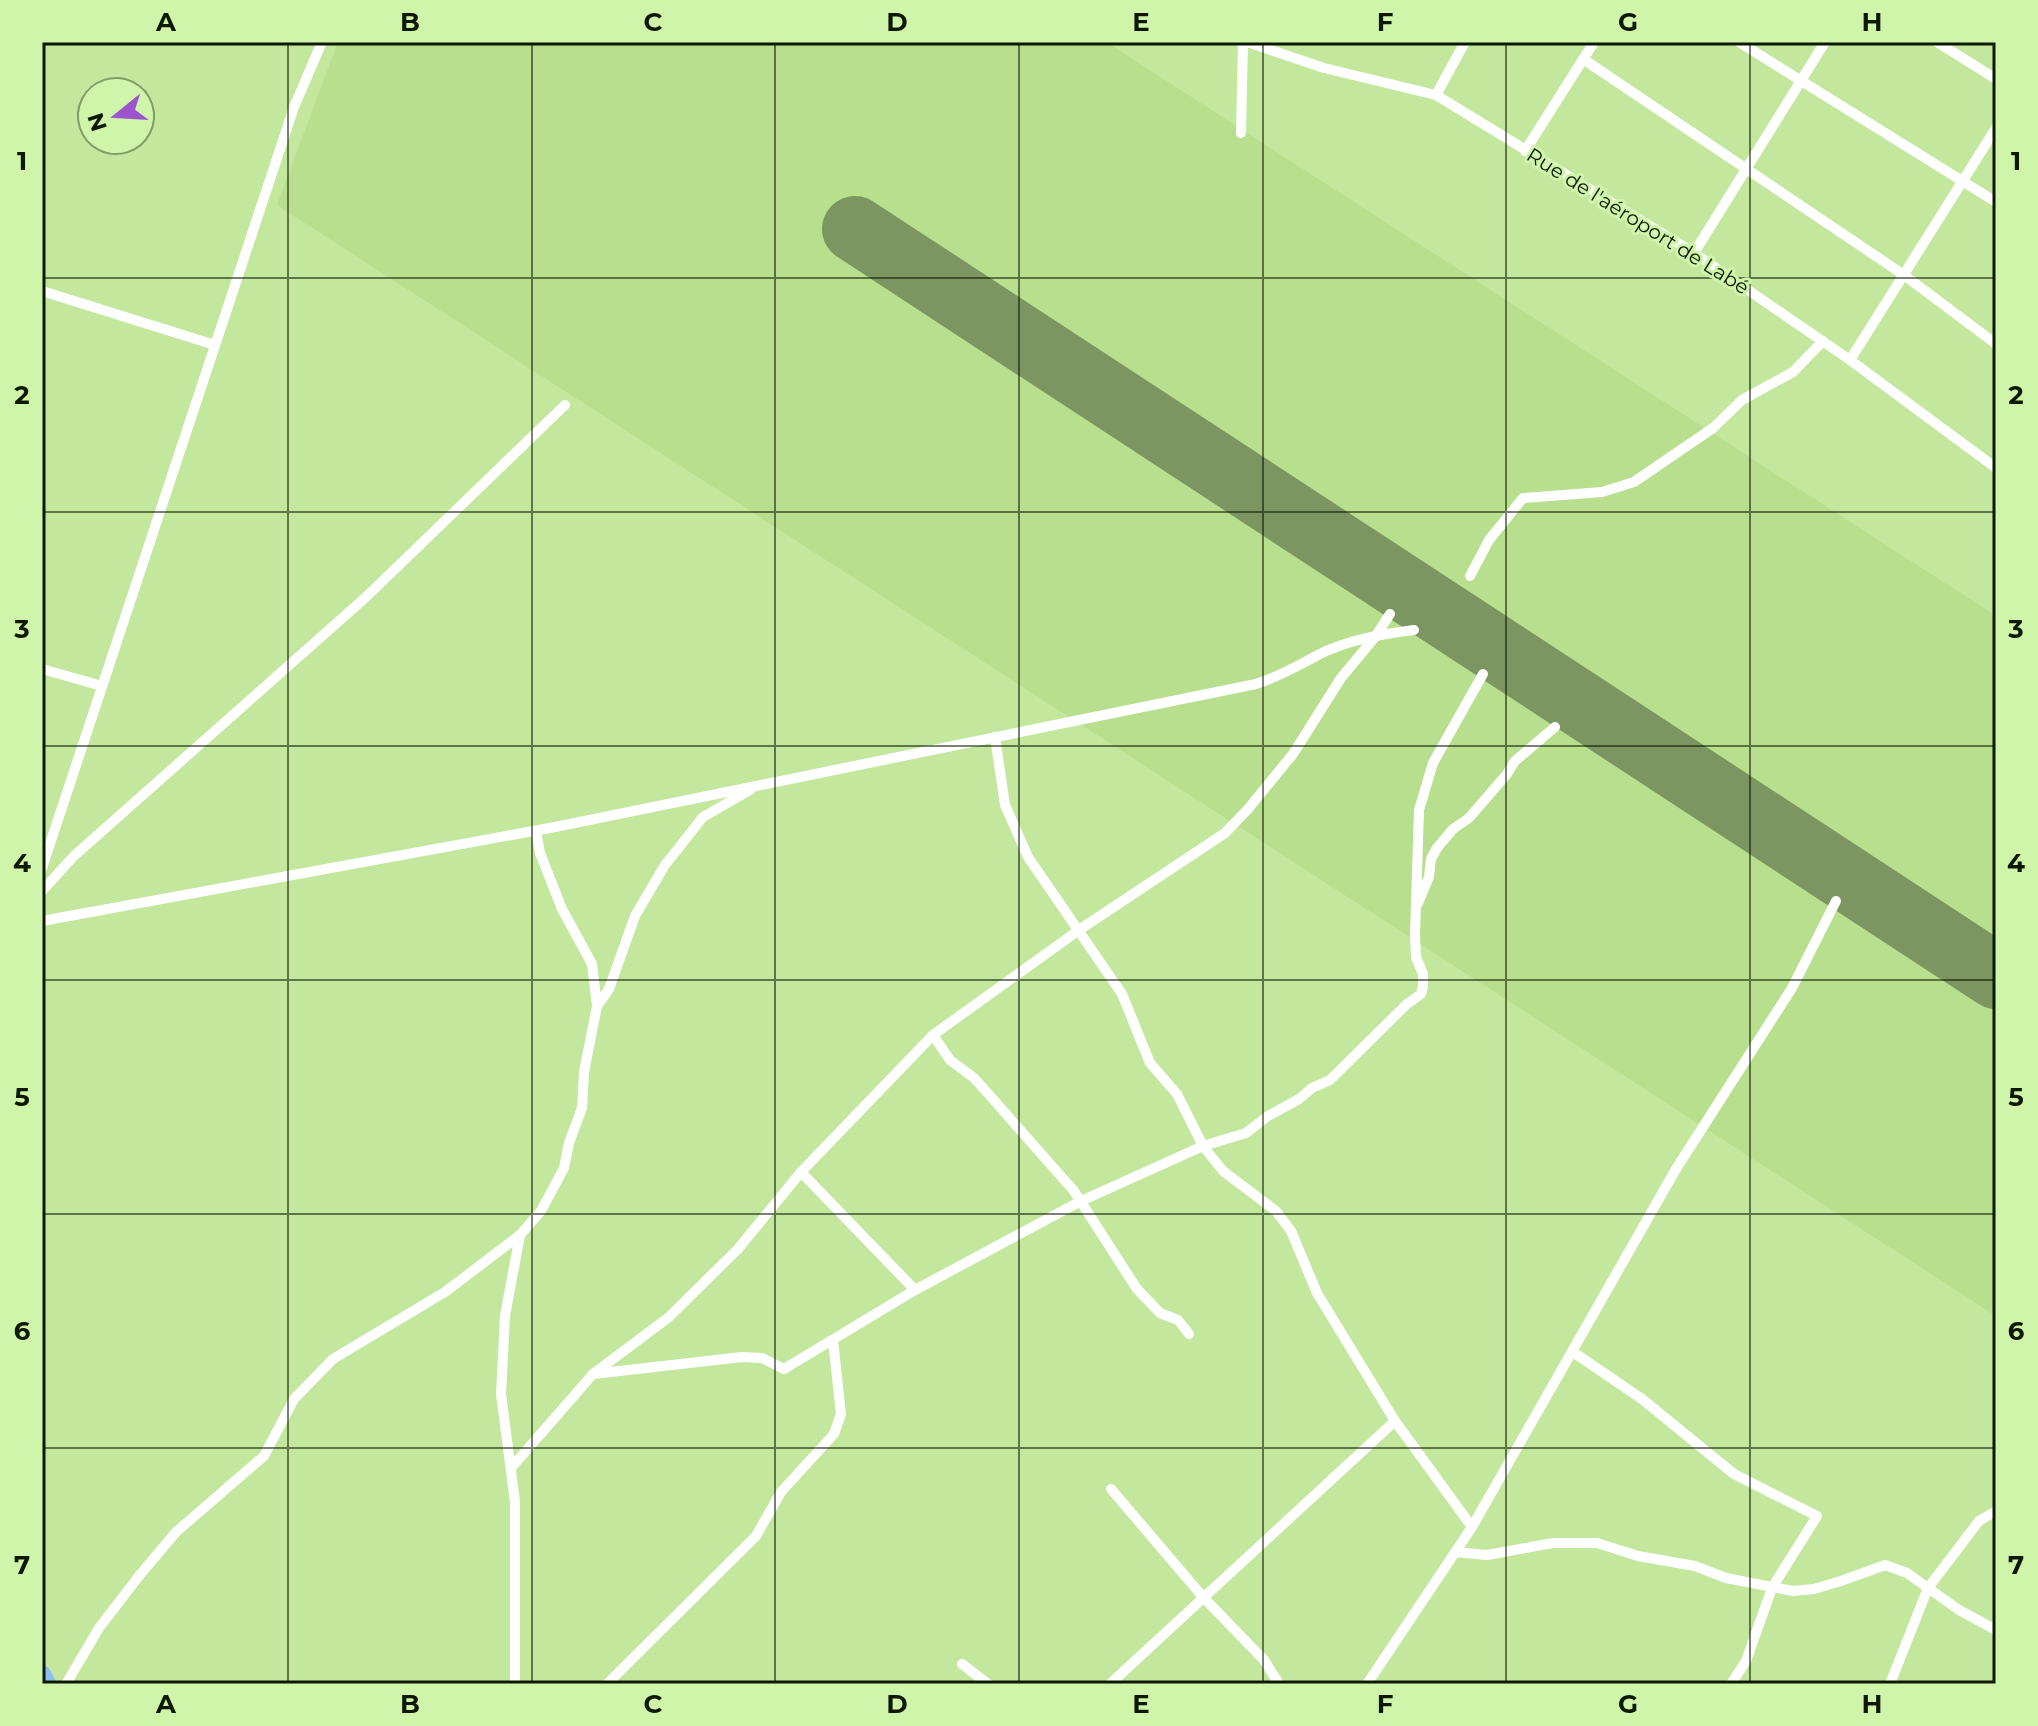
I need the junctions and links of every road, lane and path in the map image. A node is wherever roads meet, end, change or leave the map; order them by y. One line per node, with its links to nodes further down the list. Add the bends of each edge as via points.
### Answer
1 (322, 42): 23 (street, via 294,107)
2 (1245, 42): 11 (street, Rue de l'aéroport de Labé); 13 (street)
3 (1465, 42): 11 (street)
4 (1594, 42): 8 (street)
5 (1739, 42): 10 (street)
6 (1825, 42): 10 (street)
7 (1937, 42): 9 (street)
8 (1583, 59): 14 (street); 15 (street)
9 (1996, 79)
10 (1801, 80): 15 (street); 16 (street)
11 (1436, 95): 14 (street, Rue de l'aéroport de Labé)
12 (1996, 128): 16 (street)
13 (1241, 133)
14 (1525, 151): 18 (street, Rue de l'aéroport de Labé)
15 (1746, 169): 18 (street); 19 (street)
16 (1962, 181): 17 (street); 19 (street)
17 (1996, 202)
18 (1694, 253): 21 (street, Rue de l'aéroport de Labé)
19 (1904, 275): 22 (street); 24 (street)
20 (42, 291): 23 (street)
21 (1823, 341): 24 (street, Rue de l'aéroport de Labé); 27 (street, via 1793,372 1742,400 1713,428 1634,482 1602,492 1523,498 1489,540)
22 (1996, 344)
23 (215, 345): 33 (street)
24 (1850, 360): 26 (street, Rue de l'aéroport de Labé)
25 (565, 405): 39 (street, via 366,597 74,856)
26 (1996, 468)
27 (1470, 576)
28 (1390, 614): 30 (street)
29 (1414, 630): 30 (street)
30 (1375, 637): 35 (street, via 1319,654 1256,684); 43 (street, via 1341,678 1293,754 1225,833)
31 (42, 669): 33 (street)
32 (1483, 674): 41 (street, via 1424,789)
33 (102, 686): 38 (street)
34 (1555, 727): 41 (street, via 1515,761 1437,848)
35 (995, 737): 36 (street); 43 (street, via 1005,805 1028,857)
36 (759, 785): 37 (street); 44 (street, via 703,817 665,865 635,916 609,989)
37 (536, 831): 42 (street); 44 (street, via 562,909 592,964)
38 (42, 868)
39 (42, 891)
40 (1836, 901): 53 (street, via 1792,988 1676,1169)
41 (1415, 908): 46 (street, via 1421,994 1330,1080 1246,1133)
42 (42, 921)
43 (1079, 930): 45 (street); 46 (street, via 1122,994 1150,1063 1177,1094)
44 (597, 1006): 49 (street, via 582,1108 564,1168 541,1211)
45 (933, 1035): 47 (street); 48 (street)
46 (1203, 1146): 48 (street); 55 (street, via 1223,1171 1276,1211 1291,1231 1317,1293)
47 (801, 1172): 50 (street); 54 (street, via 738,1249 669,1317)
48 (1081, 1201): 50 (street); 51 (street, via 1137,1289)
49 (520, 1235): 56 (street, via 505,1316 501,1394); 66 (street, via 445,1292 333,1359 294,1399 264,1456 176,1532 139,1576 99,1628)
50 (915, 1290): 52 (street)
51 (1189, 1334)
52 (833, 1340): 54 (street, via 784,1369 762,1358 742,1357); 68 (street, via 841,1414 834,1434 781,1492 756,1536)
53 (1573, 1352): 59 (street); 61 (street, via 1642,1399 1734,1474 1817,1516)
54 (593, 1374): 56 (street)
55 (1395, 1421): 59 (street); 63 (street)
56 (511, 1468): 67 (street)
57 (1111, 1489): 63 (street)
58 (1996, 1511): 62 (street, via 1979,1521)
59 (1472, 1527): 60 (street)
60 (1455, 1552): 61 (street, via 1487,1555 1553,1543 1597,1543); 72 (street)
61 (1772, 1588): 62 (street, via 1814,1589 1885,1565); 73 (street, via 1746,1661)
62 (1928, 1588): 64 (street); 74 (street)
63 (1203, 1597): 70 (street); 71 (street, via 1264,1660)
64 (1996, 1630)
65 (962, 1664): 69 (street)
66 (66, 1684)
67 (515, 1684)
68 (607, 1684)
69 (988, 1684)
70 (1110, 1684)
71 (1279, 1684)
72 (1367, 1684)
73 (1731, 1684)
74 (1890, 1684)

